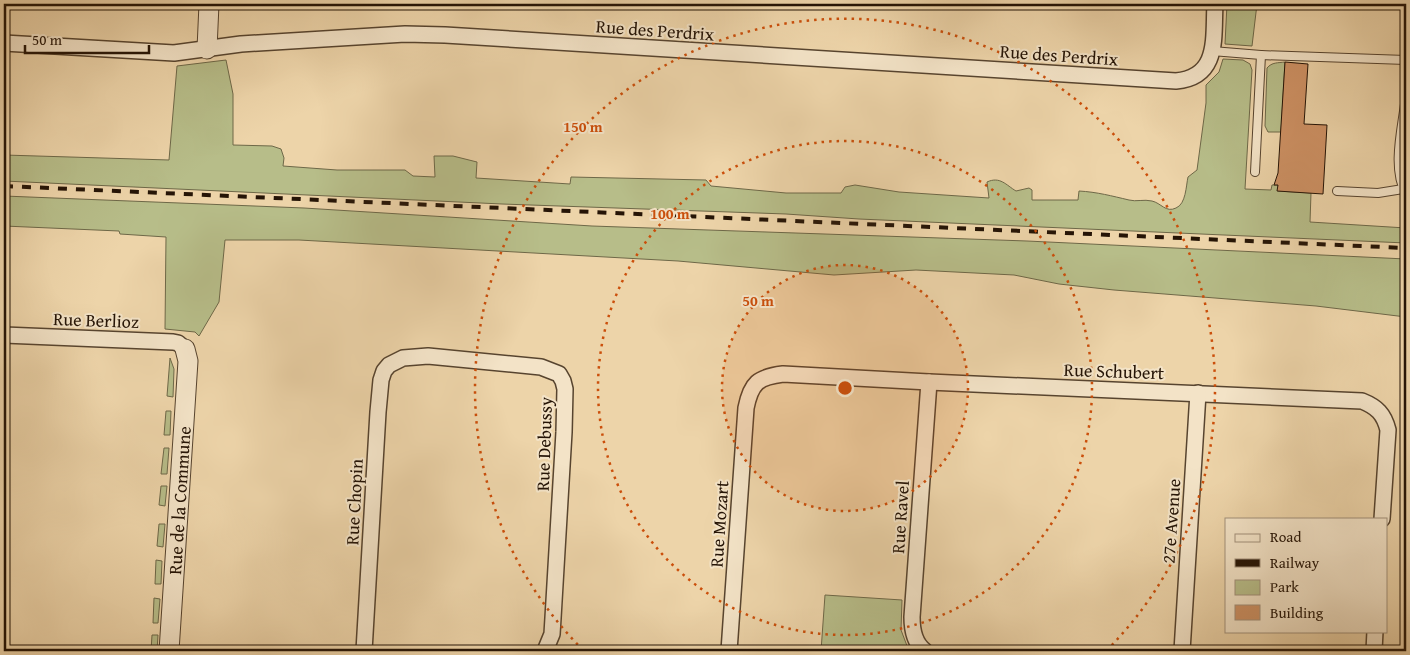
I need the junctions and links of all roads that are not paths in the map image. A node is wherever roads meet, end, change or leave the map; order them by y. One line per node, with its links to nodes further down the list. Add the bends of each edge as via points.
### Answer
1 (209, 4): 4 (street)
2 (1215, 4): 5 (street, Rue des Perdrix)
3 (4, 43): 4 (street, Rue des Perdrix, via 162,53)
4 (207, 49): 5 (street, Rue des Perdrix, via 241,44 445,34 1164,81 1186,80 1201,74)
5 (1212, 51): 6 (lane)
6 (1261, 55): 7 (lane); 9 (lane)
7 (1406, 60)
8 (1406, 96): 11 (lane, via 1399,156 1399,175)
9 (1255, 172)
10 (1337, 191): 11 (lane)
11 (1405, 192)
12 (4, 335): 13 (street, Rue Berlioz, via 173,342)
13 (185, 349): 20 (street, Rue de la Commune, via 188,361)
14 (396, 360): 21 (street, Rue Chopin, via 384,371 378,402); 22 (street, Rue Debussy, via 419,356 541,367 559,374 563,381 564,432 552,634)
15 (929, 382): 16 (street, Rue Schubert); 17 (street, Rue Schubert, via 783,374 757,382); 24 (street, Rue Ravel, via 912,617 912,631)
16 (1198, 393): 18 (street, Rue Schubert, via 1355,400 1379,410 1388,430); 25 (street, 27e Avenue)
17 (747, 400): 23 (street, Rue Mozart)
18 (1382, 518)
19 (1375, 632): 26 (street)
20 (169, 651)
21 (364, 651)
22 (545, 651)
23 (729, 651)
24 (925, 651)
25 (1182, 651)
26 (1374, 651)

